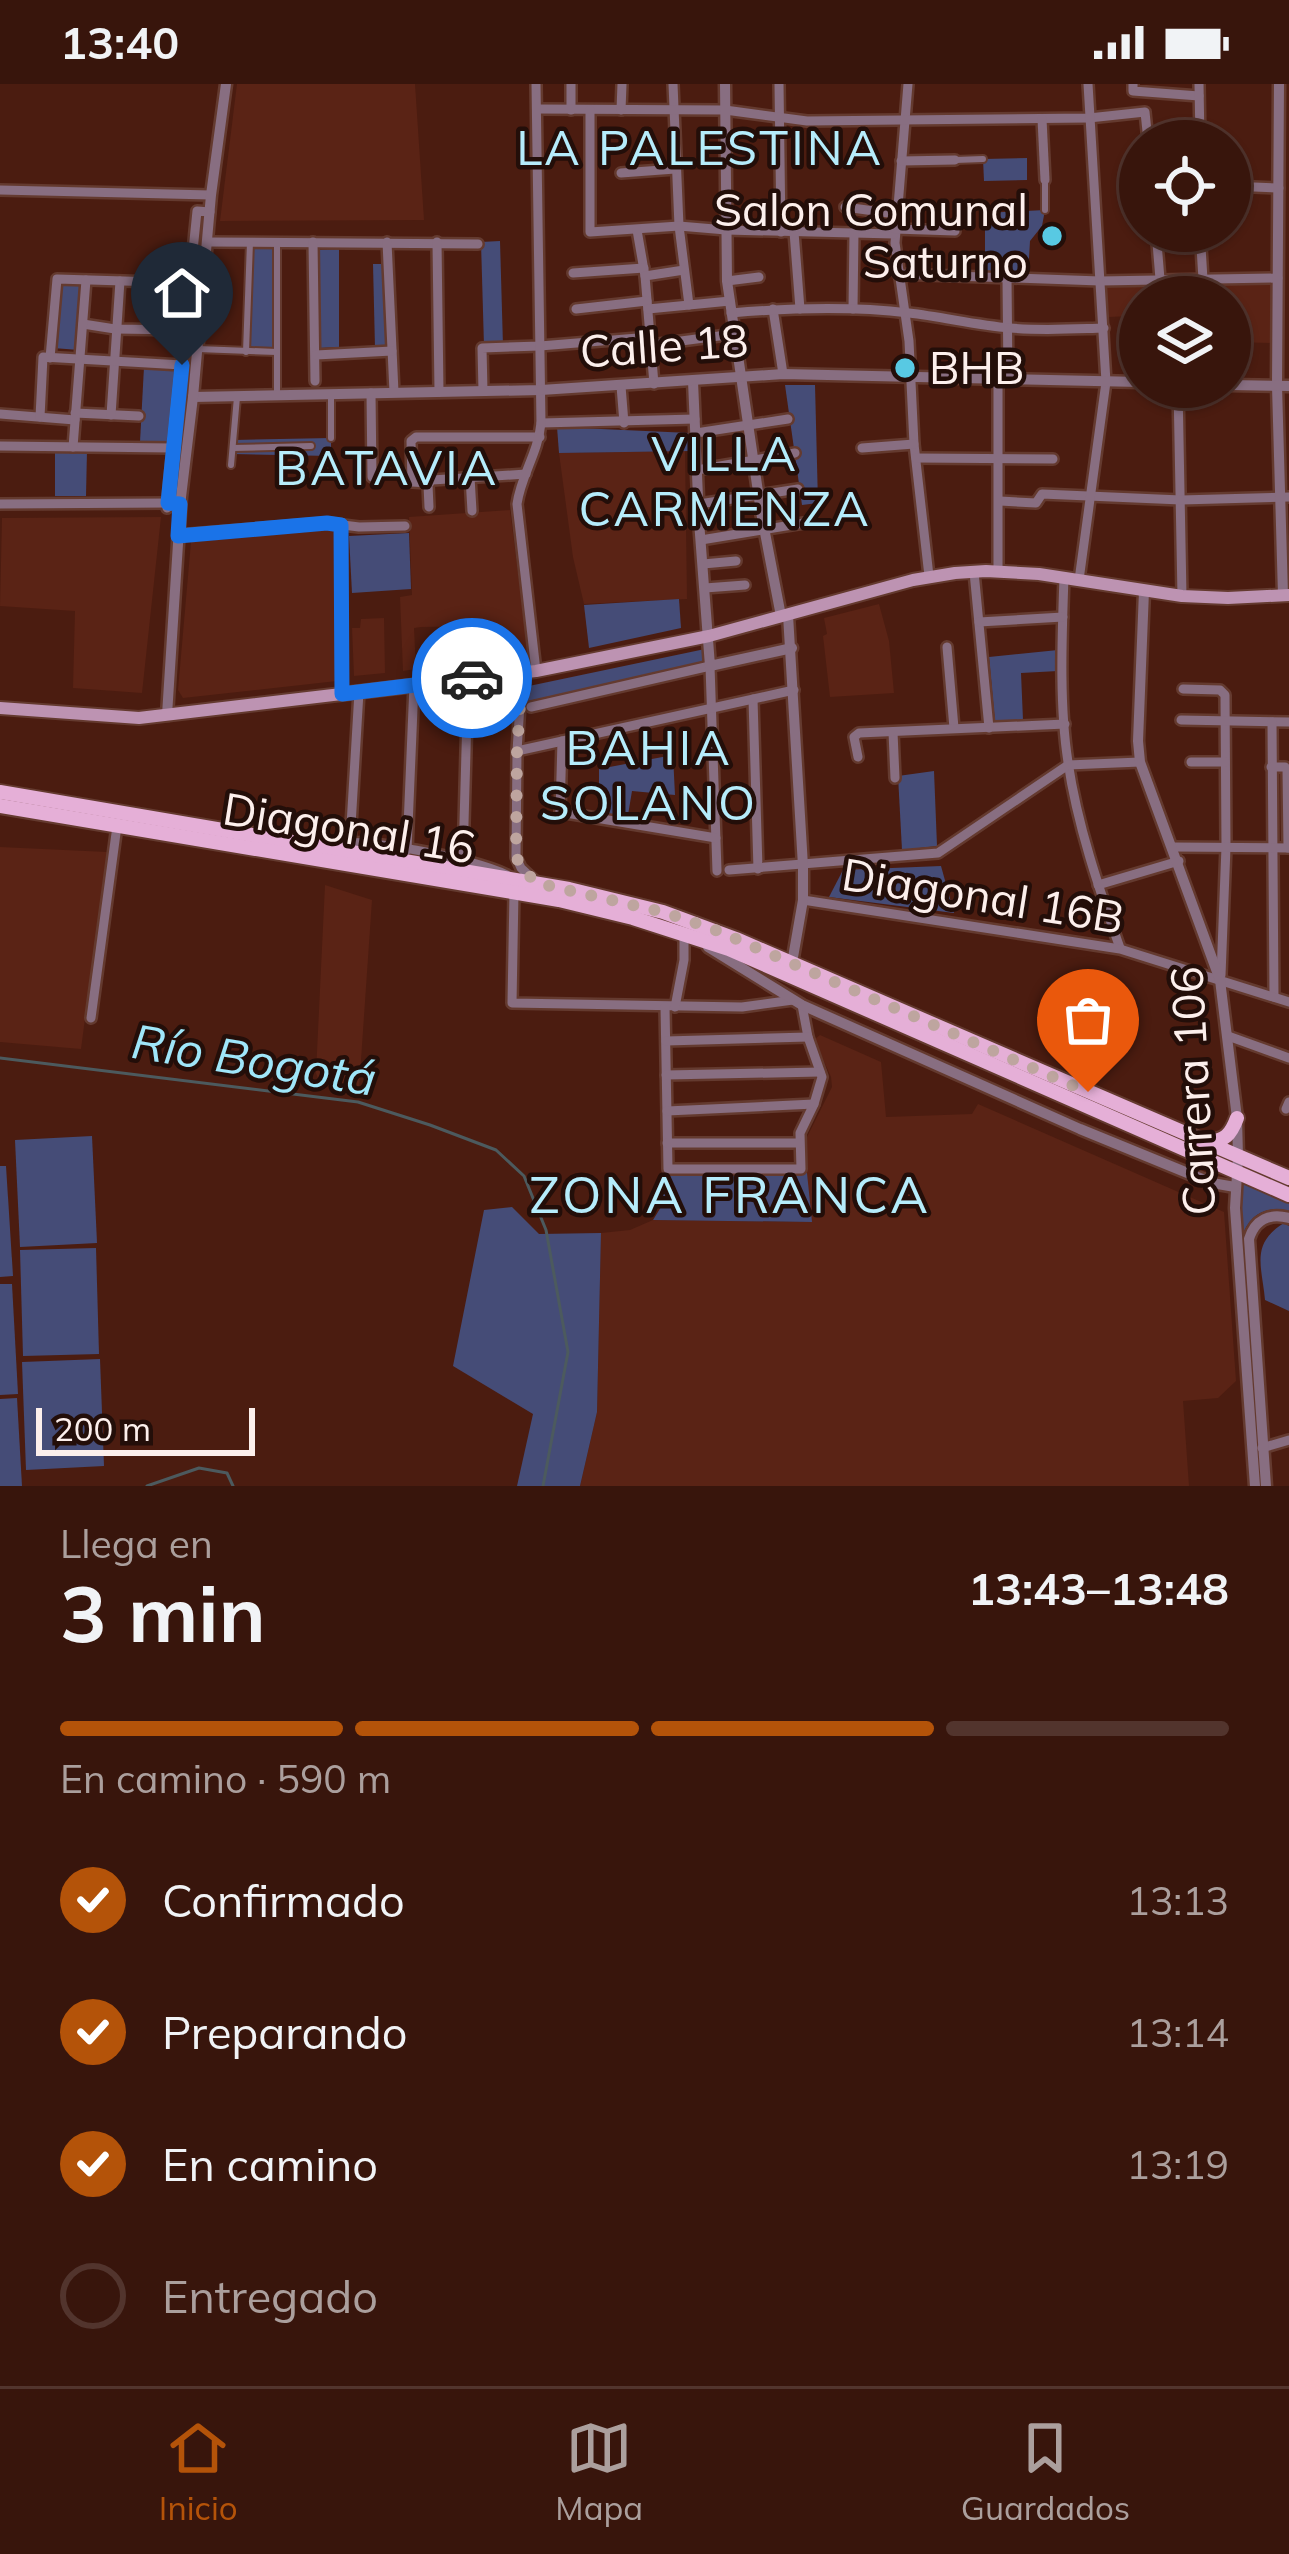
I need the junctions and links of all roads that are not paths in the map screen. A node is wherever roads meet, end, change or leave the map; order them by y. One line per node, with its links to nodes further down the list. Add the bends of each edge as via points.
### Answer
1 (226, 84): 35 (street)
2 (536, 84): 13 (street)
3 (571, 84): 14 (street)
4 (622, 84): 16 (street)
5 (673, 84): 17 (street)
6 (725, 84): 18 (street)
7 (779, 84): 19 (street)
8 (908, 84): 22 (street)
9 (1088, 84): 20 (street)
10 (1133, 84): 12 (street, via 1133,91)
11 (1279, 84): 25 (street)
12 (1199, 90): 24 (street)
13 (537, 110): 14 (street); 84 (street)
14 (571, 110): 15 (street)
15 (590, 110): 16 (street); 41 (street, via 590,232)
16 (621, 110): 17 (street)
17 (673, 110): 18 (street); 29 (street)
18 (725, 110): 19 (street); 42 (street)
19 (778, 118): 22 (street); 45 (street)
20 (1089, 118): 21 (street); 23 (street, via 1145,112); 62 (street)
21 (1042, 119): 22 (street); 31 (street)
22 (905, 120): 28 (street)
23 (1146, 120)
24 (1200, 120)
25 (1284, 155): 33 (street)
26 (983, 159): 27 (street)
27 (955, 160): 28 (street)
28 (901, 161): 39 (street)
29 (676, 169): 30 (street); 40 (street)
30 (621, 172)
31 (1045, 180): 37 (street)
32 (1251, 187): 33 (street)
33 (1279, 188): 68 (street)
34 (0, 190): 35 (street)
35 (211, 195): 38 (street)
36 (845, 207): 39 (street)
37 (1045, 210)
38 (203, 211): 48 (street); 67 (street)
39 (896, 214): 43 (street)
40 (679, 226): 41 (street); 42 (street); 55 (street)
41 (637, 230): 56 (street)
42 (726, 230): 45 (street); 65 (street)
43 (894, 231): 44 (street); 47 (street); 58 (street)
44 (955, 231)
45 (782, 232): 46 (street)
46 (794, 232): 47 (street); 74 (street)
47 (854, 232): 75 (street)
48 (207, 242): 49 (street); 85 (street)
49 (250, 242): 50 (street); 87 (street)
50 (277, 242): 51 (street); 88 (street)
51 (314, 242): 52 (street); 89 (street)
52 (387, 242): 53 (street); 86 (street)
53 (437, 242): 54 (street); 109 (street)
54 (478, 244)
55 (684, 270): 56 (street); 70 (street)
56 (645, 272): 57 (street); 69 (street)
57 (573, 273)
58 (898, 274): 60 (street); 76 (street)
59 (759, 277): 65 (street)
60 (1007, 279): 62 (street); 79 (street)
61 (86, 280): 64 (street); 77 (street); 90 (street, via 57,279)
62 (1100, 280): 63 (street); 80 (street)
63 (1119, 280)
64 (120, 281): 67 (street); 78 (street)
65 (728, 281): 71 (street)
66 (1251, 282): 68 (street)
67 (190, 283): 81 (street)
68 (1282, 284): 105 (street)
69 (648, 305): 70 (street); 72 (street); 83 (street)
70 (689, 305): 71 (street)
71 (730, 307): 73 (street); 82 (street)
72 (576, 309)
73 (773, 309): 74 (street); 94 (street)
74 (800, 309): 75 (street)
75 (854, 309): 76 (street)
76 (905, 313): 79 (street); 95 (street)
77 (83, 324): 78 (street); 91 (street)
78 (116, 328): 81 (street); 92 (street)
79 (1008, 328): 80 (street); 97 (street)
80 (1104, 328): 100 (street)
81 (185, 330): 93 (street)
82 (734, 334): 83 (street); 96 (street)
83 (650, 341): 84 (street); 102 (street)
84 (540, 346): 106 (street); 107 (street, via 482,348)
85 (198, 349): 87 (street); 114 (street)
86 (392, 351): 89 (street); 108 (street)
87 (246, 352): 88 (street)
88 (277, 352): 112 (street)
89 (316, 355): 98 (street)
90 (46, 358): 91 (street); 120 (street)
91 (81, 360): 92 (street); 118 (street)
92 (113, 362): 93 (street); 117 (street)
93 (182, 365): 133 (street)
94 (783, 374): 95 (street, Calle 18); 96 (street, Calle 18)
95 (911, 377): 97 (street, Calle 18); 129 (street)
96 (740, 378): 99 (street, Calle 18); 125 (street)
97 (1004, 379): 100 (street, Calle 18); 138 (street)
98 (316, 380)
99 (693, 381): 102 (street, Calle 18); 121 (street)
100 (1106, 382): 101 (street, Calle 18); 150 (street)
101 (1119, 382)
102 (654, 384): 104 (street, Calle 18)
103 (1251, 385): 105 (street)
104 (621, 386): 106 (street, Calle 18); 124 (street)
105 (1283, 386): 149 (street)
106 (541, 390): 107 (street, Calle 18); 123 (street)
107 (484, 391): 109 (street, Calle 18)
108 (394, 392): 109 (street, Calle 18); 110 (street, Calle 18)
109 (440, 392)
110 (371, 393): 111 (street, Calle 18); 144 (street)
111 (332, 394): 112 (street, Calle 18); 128 (street)
112 (277, 395): 113 (street, Calle 18)
113 (237, 396): 114 (street, Calle 18); 134 (street)
114 (194, 397): 155 (street)
115 (1179, 408): 151 (street)
116 (0, 414): 120 (street)
117 (111, 415): 118 (street); 119 (street)
118 (75, 416): 120 (street); 132 (street)
119 (140, 416)
120 (40, 417)
121 (695, 419): 124 (street); 126 (street)
122 (788, 419): 125 (street)
123 (541, 423): 124 (street); 127 (street)
124 (624, 423)
125 (747, 425): 126 (street); 140 (street)
126 (696, 434): 142 (street)
127 (540, 437): 143 (street); 146 (street, via 411,439 412,482)
128 (331, 438)
129 (914, 444): 135 (street); 137 (street)
130 (0, 446): 132 (street)
131 (311, 446): 134 (street)
132 (73, 447): 133 (street)
133 (173, 448): 155 (street)
134 (233, 448): 141 (street)
135 (862, 448)
136 (794, 453): 140 (street)
137 (916, 458): 138 (street); 168 (street)
138 (999, 458): 139 (street); 152 (street)
139 (1053, 458)
140 (753, 460): 142 (street); 148 (street)
141 (231, 465)
142 (697, 470): 154 (street)
143 (526, 474): 145 (street); 182 (street, via 517,517)
144 (372, 477)
145 (470, 477): 146 (street); 157 (street)
146 (429, 483): 156 (street)
147 (798, 489): 148 (street)
148 (758, 495): 154 (street); 161 (street)
149 (1285, 497): 151 (street); 173 (street)
150 (1091, 498): 151 (street); 152 (street); 169 (street)
151 (1181, 500): 174 (street)
152 (1000, 501): 167 (street)
153 (0, 504): 155 (street)
154 (699, 504): 163 (street)
155 (174, 506): 162 (street)
156 (429, 507)
157 (472, 511)
158 (804, 523): 161 (street)
159 (341, 525): 160 (street); 162 (street); 188 (street)
160 (405, 526)
161 (764, 530): 163 (street); 175 (street)
162 (178, 536): 193 (street)
163 (701, 540): 165 (street)
164 (736, 561): 165 (street)
165 (703, 564): 171 (street)
166 (974, 572): 167 (main road); 168 (main road); 177 (street)
167 (998, 572): 169 (main road)
168 (929, 577): 175 (main road)
169 (1072, 579): 172 (main road); 176 (street)
170 (745, 585): 171 (street)
171 (705, 588): 178 (street)
172 (1144, 591): 174 (main road); 205 (street)
173 (1286, 595): 174 (main road)
174 (1182, 596)
175 (784, 615): 178 (main road); 180 (street)
176 (1063, 617): 177 (street); 198 (street)
177 (979, 622): 200 (street)
178 (709, 636): 181 (street); 182 (main road)
179 (947, 647): 199 (street)
180 (792, 648): 181 (street); 186 (street)
181 (710, 666): 190 (street); 192 (street)
182 (529, 672): 183 (main road); 203 (street)
183 (468, 679): 184 (main road); 224 (street)
184 (414, 685): 187 (main road); 222 (street)
185 (1184, 688): 195 (street, Carrera 106, via 1222,692)
186 (794, 690): 189 (street); 227 (street)
187 (359, 692): 188 (main road); 215 (street)
188 (342, 694): 193 (main road)
189 (753, 699): 192 (street); 228 (street)
190 (531, 707)
191 (0, 708): 193 (main road)
192 (712, 708): 202 (street); 216 (street)
193 (167, 715)
194 (1181, 720): 195 (street)
195 (1225, 722): 196 (street); 207 (street, Carrera 106)
196 (1272, 722): 197 (street); 209 (street)
197 (1289, 722)
198 (1064, 724): 200 (street); 208 (street)
199 (954, 728): 200 (street); 201 (street)
200 (989, 728)
201 (893, 732): 204 (street, via 855,734); 211 (street)
202 (562, 741): 203 (street); 216 (street, via 560,812)
203 (517, 751): 223 (street)
204 (858, 757)
205 (1140, 761): 208 (street); 218 (street)
206 (1191, 762): 207 (street)
207 (1225, 762): 219 (street, Carrera 106)
208 (1068, 764): 227 (street, via 938,853); 230 (street)
209 (1271, 767): 210 (street); 220 (street)
210 (1286, 767): 221 (street)
211 (895, 778)
212 (0, 792): 217 (main road, Diagonal 16)
213 (0, 806): 214 (main road, Diagonal 16)
214 (117, 826): 231 (main road, Diagonal 16); 243 (street)
215 (351, 836): 217 (street, Diagonal 16); 222 (street, Diagonal 16)
216 (716, 838): 228 (street, via 723,870)
217 (319, 845): 231 (main road, Diagonal 16)
218 (1173, 847): 219 (street); 225 (street)
219 (1226, 847): 220 (street); 238 (street, Carrera 106)
220 (1273, 848): 221 (street); 236 (street)
221 (1289, 848)
222 (406, 850): 224 (street, Diagonal 16)
223 (516, 856): 226 (street, via 504,866); 229 (street)
224 (464, 860): 226 (street, Diagonal 16)
225 (1179, 861): 230 (street); 238 (street)
226 (482, 864): 231 (street, Diagonal 16)
227 (803, 866): 228 (street); 232 (street)
228 (758, 869)
229 (537, 883): 231 (main road, Diagonal 16); 237 (main road, Diagonal 16, via 679,917)
230 (1098, 885): 234 (street)
231 (514, 886): 233 (main road, Diagonal 16); 242 (street, via 512,1003)
232 (803, 900): 234 (street, Diagonal 16B); 237 (street)
233 (684, 933): 240 (street, Diagonal 16); 242 (street); 257 (main road, Diagonal 16)
234 (1120, 949): 238 (street, Diagonal 16B)
235 (1289, 956): 236 (street)
236 (1274, 962): 239 (street)
237 (792, 963): 253 (main road, Diagonal 16)
238 (1220, 980): 239 (street, Diagonal 16B); 244 (street, Carrera 106)
239 (1274, 997): 241 (street, Diagonal 16B)
240 (797, 1002): 242 (street); 245 (street); 256 (street, Diagonal 16)
241 (1289, 1003)
242 (670, 1007): 246 (street)
243 (91, 1018)
244 (1228, 1036): 247 (street); 252 (street, Carrera 106)
245 (808, 1037): 246 (street); 248 (street)
246 (666, 1041): 249 (street)
247 (1289, 1058)
248 (820, 1072): 249 (street); 250 (street)
249 (666, 1075): 251 (street)
250 (814, 1104): 251 (street); 255 (street)
251 (667, 1111): 254 (street)
252 (1238, 1118): 253 (main road, via 1225,1139); 257 (street, Carrera 106)
253 (1202, 1141): 257 (main road, Diagonal 16)
254 (668, 1143): 255 (street); 255 (street, via 668,1169 801,1169)
255 (799, 1143)
256 (1155, 1160): 257 (street, Diagonal 16, via 1221,1186); 260 (street, Diagonal 16, via 1216,1190)
257 (1237, 1172): 258 (main road, Diagonal 16); 259 (main road, Diagonal 16); 260 (street, Carrera 106)
258 (1289, 1178)
259 (1289, 1195)
260 (1234, 1208): 262 (street, Carrera 106)
261 (1289, 1218): 262 (street, Carrera 106, via 1262,1219 1249,1239)
262 (1253, 1404): 264 (street, Carrera 106); 265 (street, Carrera 106)
263 (1289, 1440): 264 (street)
264 (1262, 1448): 266 (street, Carrera 106)
265 (1255, 1486)
266 (1266, 1486)

